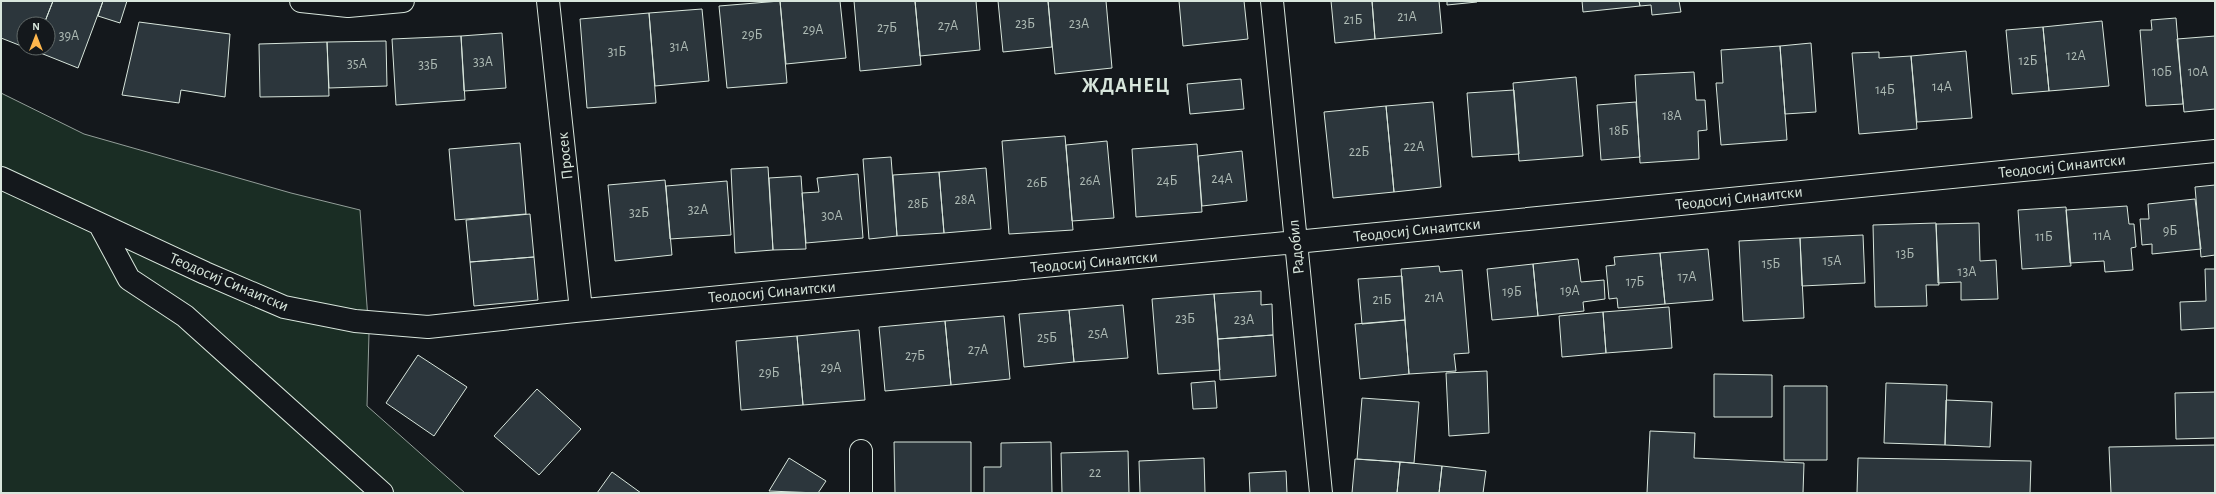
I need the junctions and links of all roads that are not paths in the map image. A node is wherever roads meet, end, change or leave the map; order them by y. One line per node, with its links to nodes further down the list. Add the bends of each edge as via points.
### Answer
1 (301, 1): 2 (street, via 348,6)
2 (402, 1)
3 (548, 1): 9 (street, Просек)
4 (1272, 1): 8 (street, Радобил)
5 (2215, 151): 8 (street, Теодосиј Синаитски)
6 (1, 178): 7 (street, Теодосиј Синаитски)
7 (100, 225): 9 (street, Теодосиј Синаитски, via 284,307 355,322 428,327); 11 (street, via 129,279 186,316)
8 (1296, 242): 9 (street, Теодосиј Синаитски); 13 (street, Радобил)
9 (581, 310)
10 (861, 451): 12 (street)
11 (382, 493)
12 (861, 493)
13 (1321, 493)

